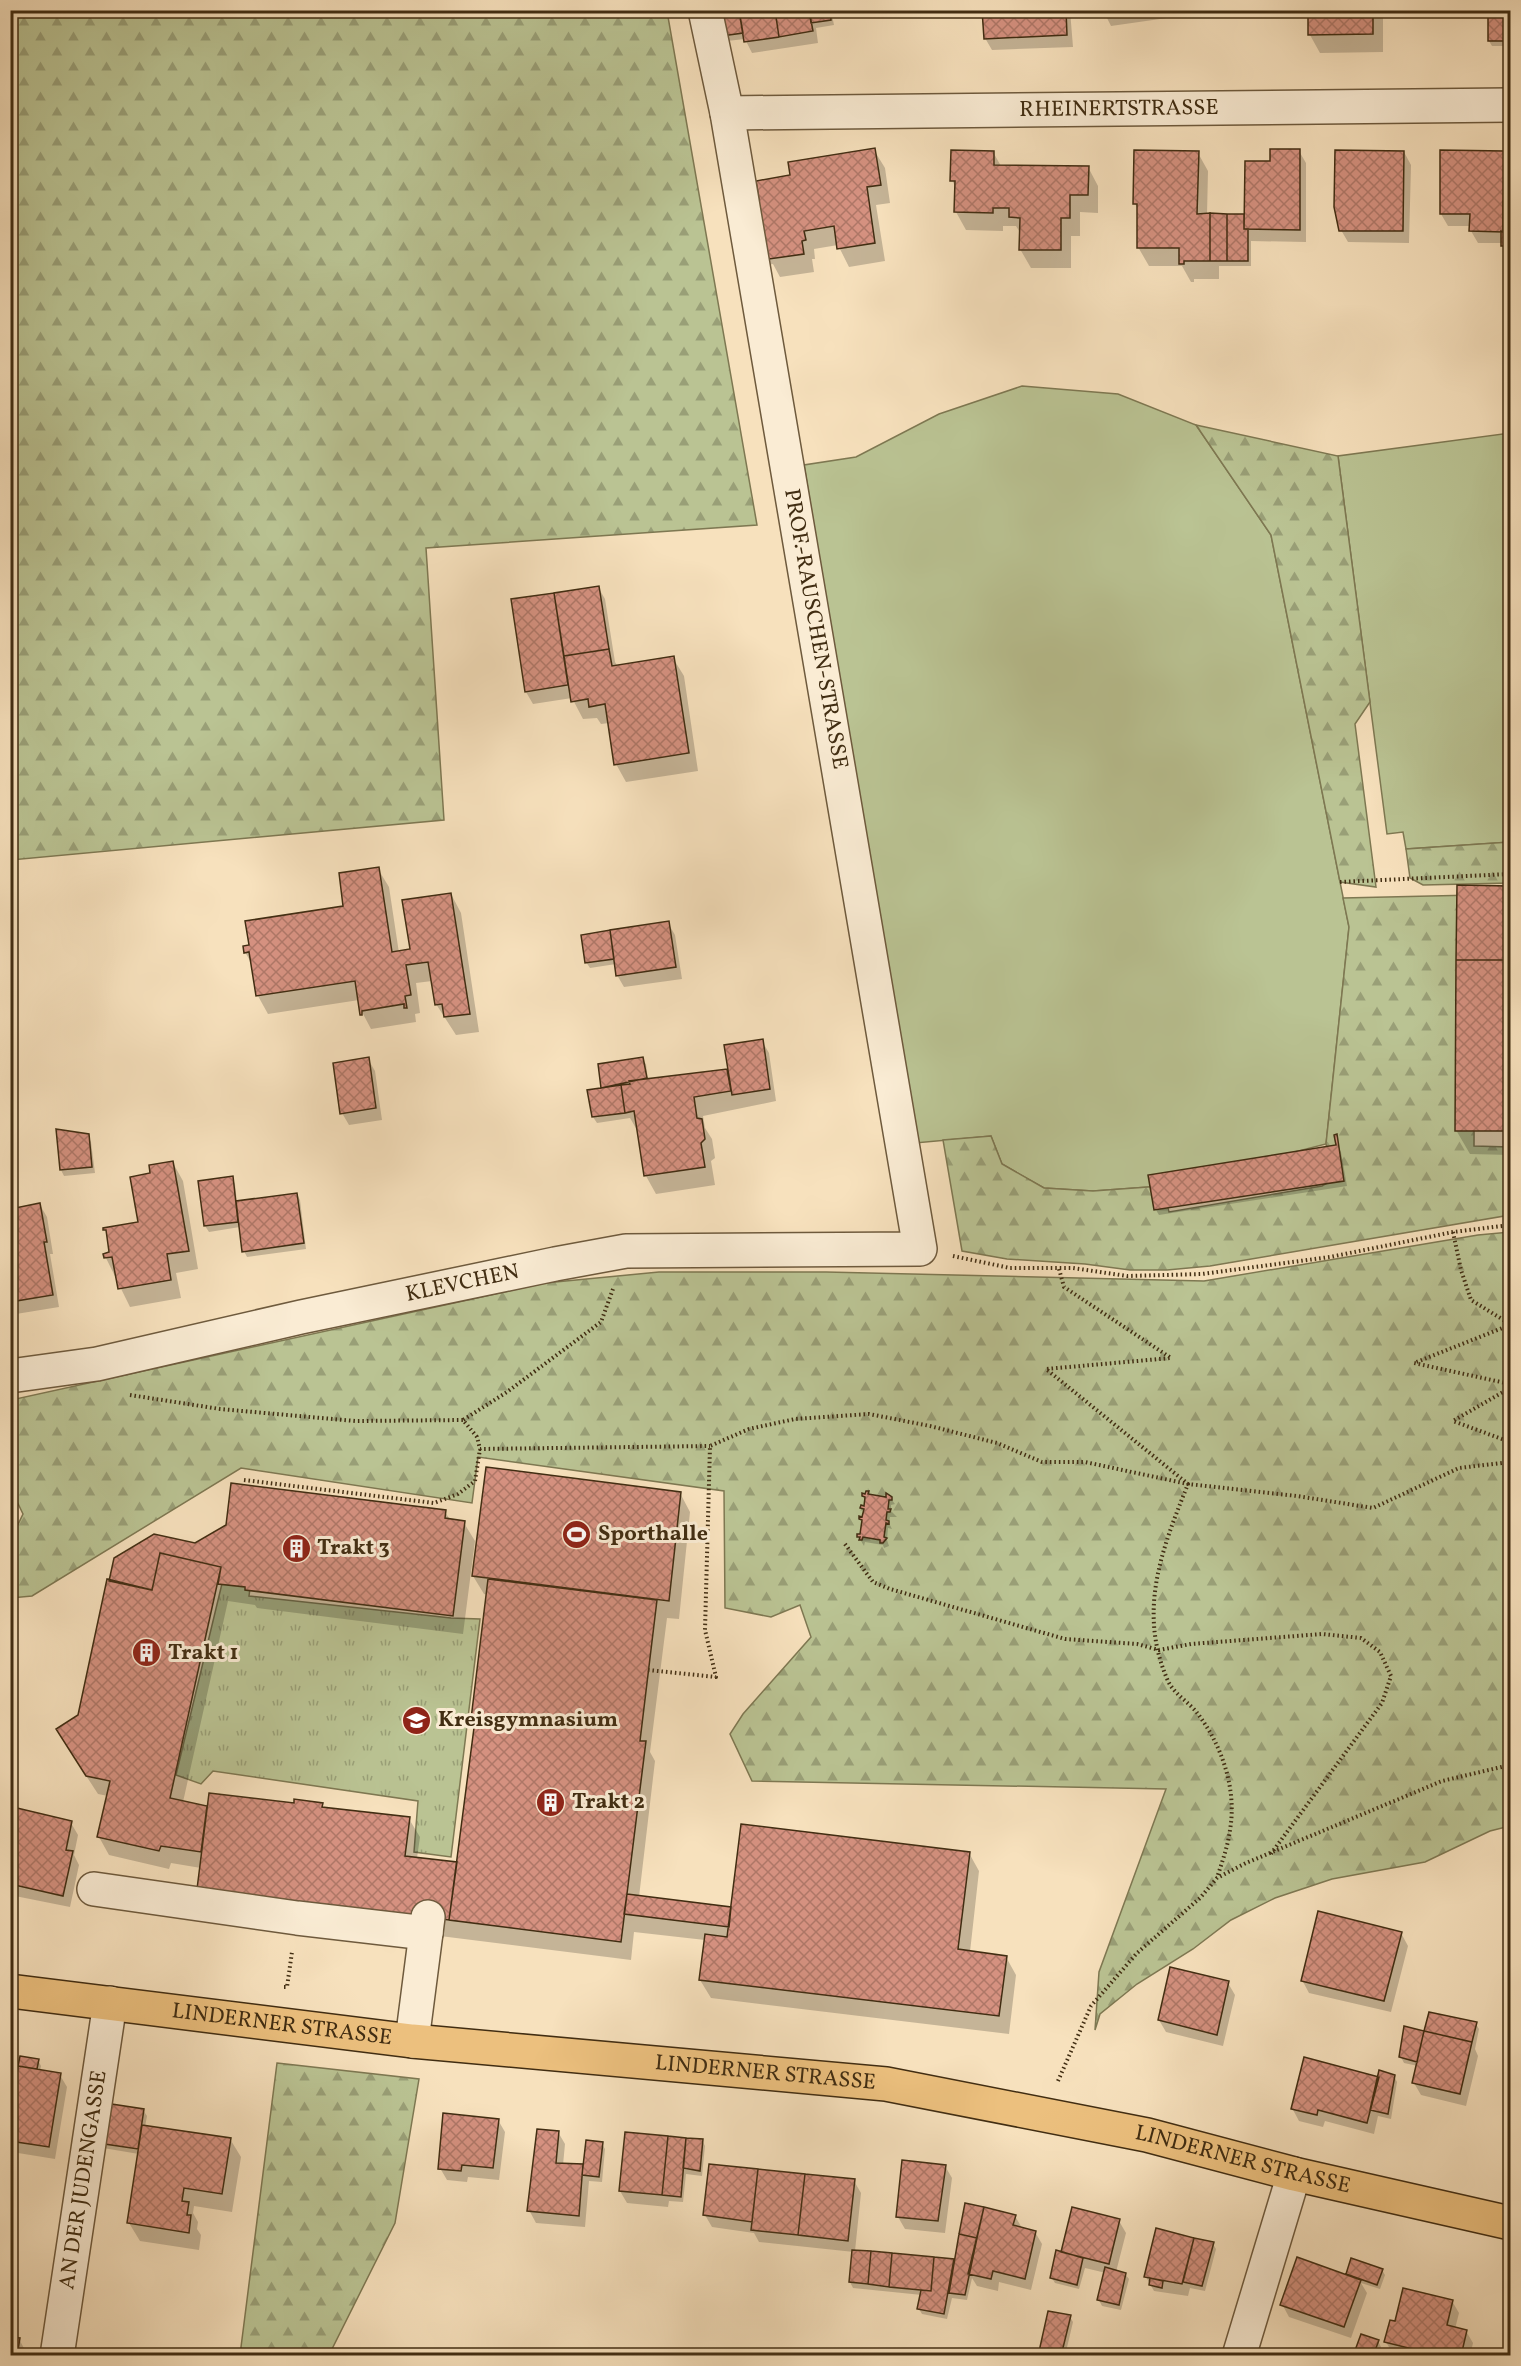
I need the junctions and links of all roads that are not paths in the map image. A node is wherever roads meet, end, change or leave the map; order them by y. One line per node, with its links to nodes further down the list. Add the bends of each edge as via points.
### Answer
1 (705, 10): 3 (street, PROF.-RAUSCHEN-STRASSE)
2 (1510, 105): 3 (street, RHEINERTSTRASSE)
3 (727, 113): 4 (street, PROF.-RAUSCHEN-STRASSE)
4 (920, 1248): 5 (street, KLEVCHEN, via 626,1251 301,1317 97,1364)
5 (10, 1376)
6 (94, 1889): 9 (street, via 285,1916 427,1925)
7 (10, 1991): 8 (main road, LINDERNER STRASSE)
8 (110, 2003): 9 (main road, LINDERNER STRASSE); 12 (street, AN DER JUDENGASSE)
9 (412, 2041): 10 (main road, LINDERNER STRASSE, via 886,2084 1147,2134)
10 (1294, 2174): 11 (main road, LINDERNER STRASSE); 13 (street)
11 (1510, 2223)
12 (57, 2355)
13 (1239, 2355)

